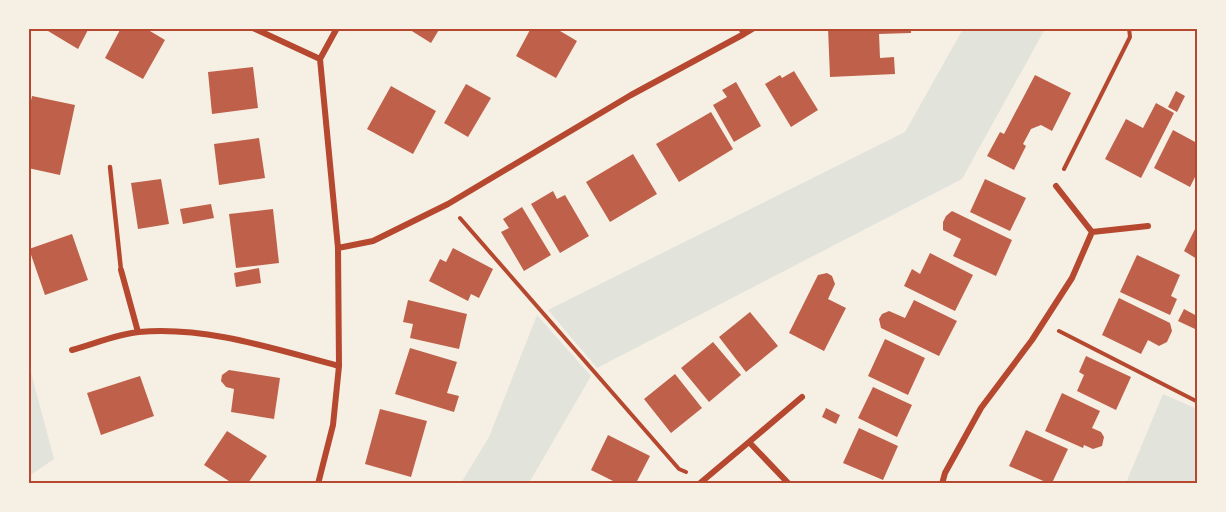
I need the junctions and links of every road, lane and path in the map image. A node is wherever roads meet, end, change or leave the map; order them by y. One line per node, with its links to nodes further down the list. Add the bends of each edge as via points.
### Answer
1 (253, 28): 6 (street)
2 (337, 28): 6 (street)
3 (754, 28): 5 (street)
4 (1129, 28): 8 (path, via 1130,37)
5 (742, 31): 9 (street)
6 (320, 59): 12 (street)
7 (110, 167): 13 (lane)
8 (1056, 186): 11 (street)
9 (448, 204): 12 (street, via 373,241); 21 (path, via 679,469)
10 (1148, 226): 11 (street)
11 (1092, 232): 14 (street, via 1072,278)
12 (338, 248): 17 (street)
13 (121, 270): 15 (street)
14 (1043, 323): 19 (path); 24 (street, via 981,408)
15 (138, 332): 16 (street); 17 (street, via 231,338)
16 (72, 350)
17 (339, 366): 22 (street, via 333,425)
18 (802, 397): 20 (street)
19 (1197, 402)
20 (749, 442): 21 (street); 23 (street)
21 (702, 481)
22 (318, 483)
23 (789, 483)
24 (942, 483)

